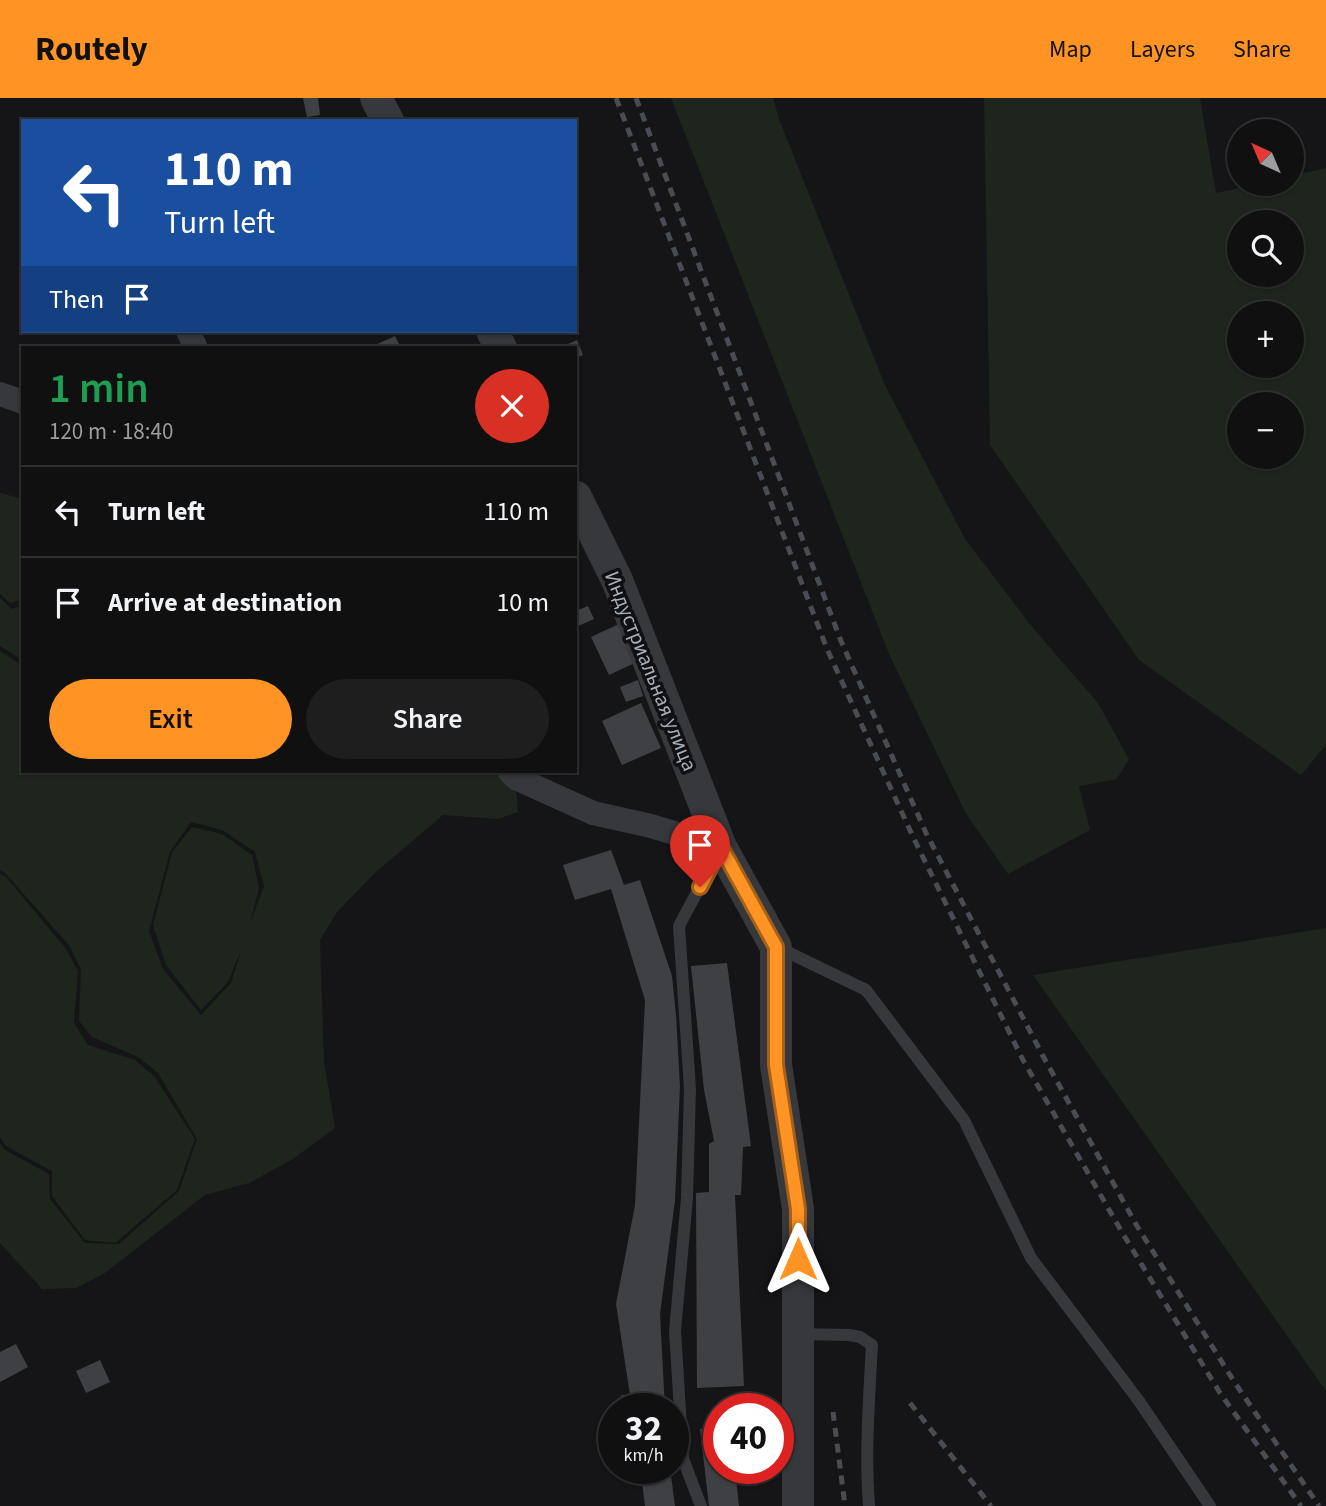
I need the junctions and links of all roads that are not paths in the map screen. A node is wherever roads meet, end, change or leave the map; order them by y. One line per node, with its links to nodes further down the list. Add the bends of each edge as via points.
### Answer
1 (376, 98): 2 (street)
2 (386, 119)
3 (0, 394): 4 (street)
4 (21, 401)
5 (577, 499): 7 (street, Индустриальная улица, via 617,580)
6 (511, 773): 7 (street, via 593,813)
7 (721, 847): 8 (street, Индустриальная улица); 10 (lane, via 679,926 690,1089 687,1198 675,1331 683,1460)
8 (776, 947): 9 (street, Индустриальная улица, via 776,1065 798,1209); 13 (lane, via 866,990 964,1120 1031,1258 1139,1401)
9 (798, 1334): 11 (street, Индустриальная улица); 12 (lane, via 849,1335 872,1345)
10 (701, 1506)
11 (798, 1506)
12 (869, 1506)
13 (1210, 1506)

